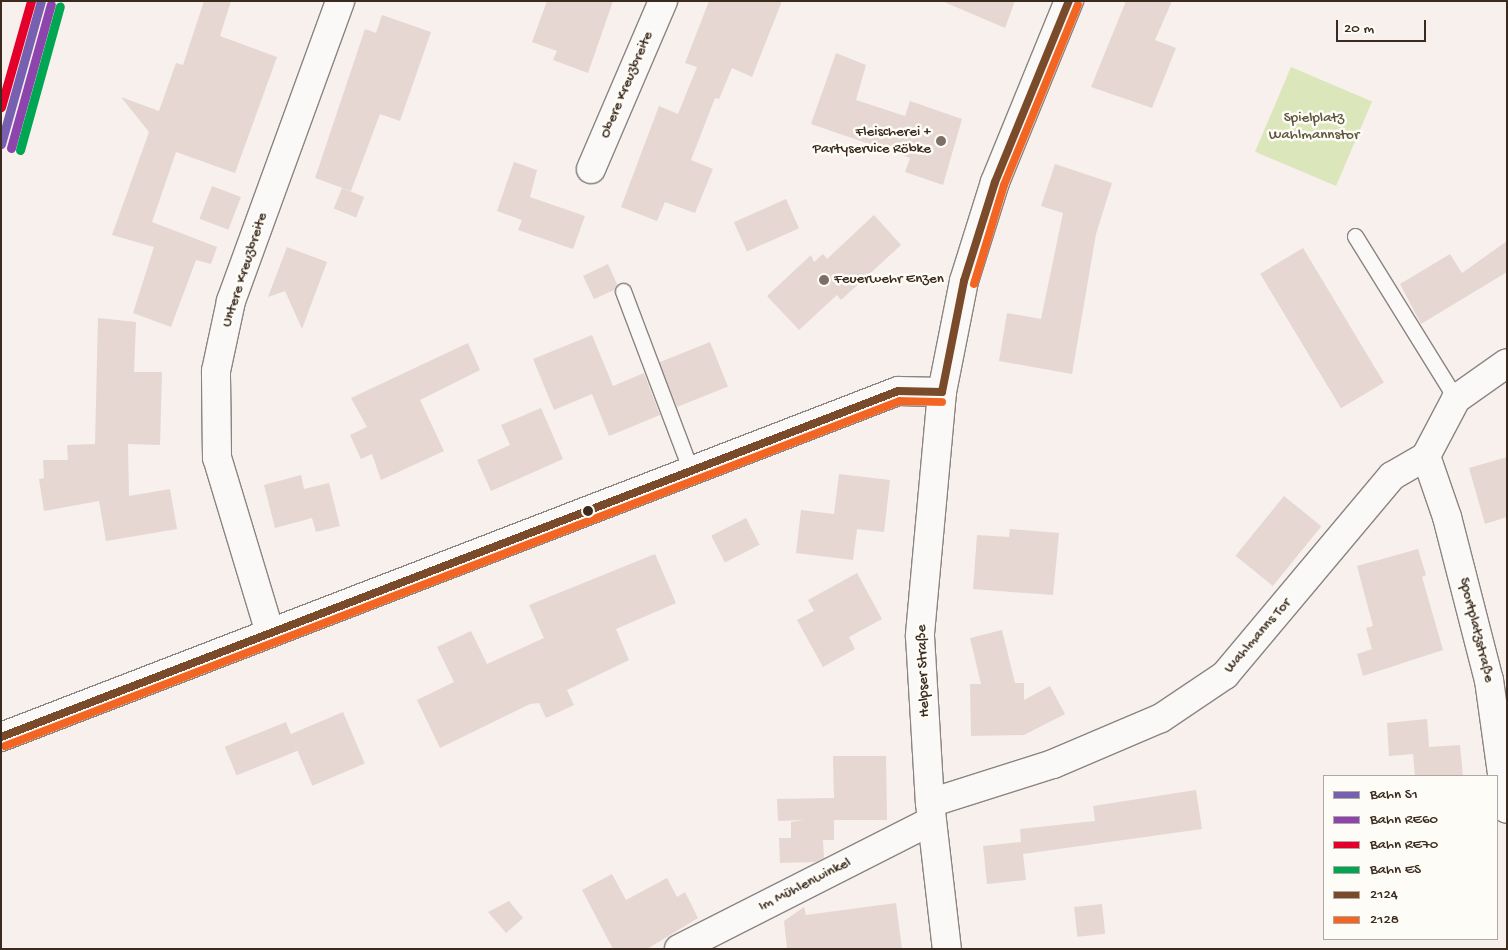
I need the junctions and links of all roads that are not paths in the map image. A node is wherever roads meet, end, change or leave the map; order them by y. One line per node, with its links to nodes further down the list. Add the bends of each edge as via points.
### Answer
1 (340, 1): 12 (street, Untere Kreuzbreite, via 231,300 216,371 217,458)
2 (663, 1): 4 (street, Obere Kreuzbreite)
3 (1069, 1): 8 (street, Helpser Straße, via 995,182 964,281)
4 (591, 169)
5 (1355, 236): 9 (lane)
6 (623, 291): 11 (lane)
7 (1507, 363): 9 (street)
8 (942, 392): 11 (street, via 898,391); 15 (street, Helpser Straße, via 920,636)
9 (1456, 399): 10 (street)
10 (1426, 456): 14 (street, Sportplatzstraße, via 1447,517 1489,680); 15 (street, Wahlmanns Tor, via 1392,476 1225,676 1152,722)
11 (691, 471): 12 (street)
12 (270, 633): 13 (street)
13 (1, 737)
14 (1507, 809)
15 (931, 812): 16 (street, Im Mühlenwinkel); 17 (street, Helpser Straße)
16 (679, 949)
17 (947, 949)

